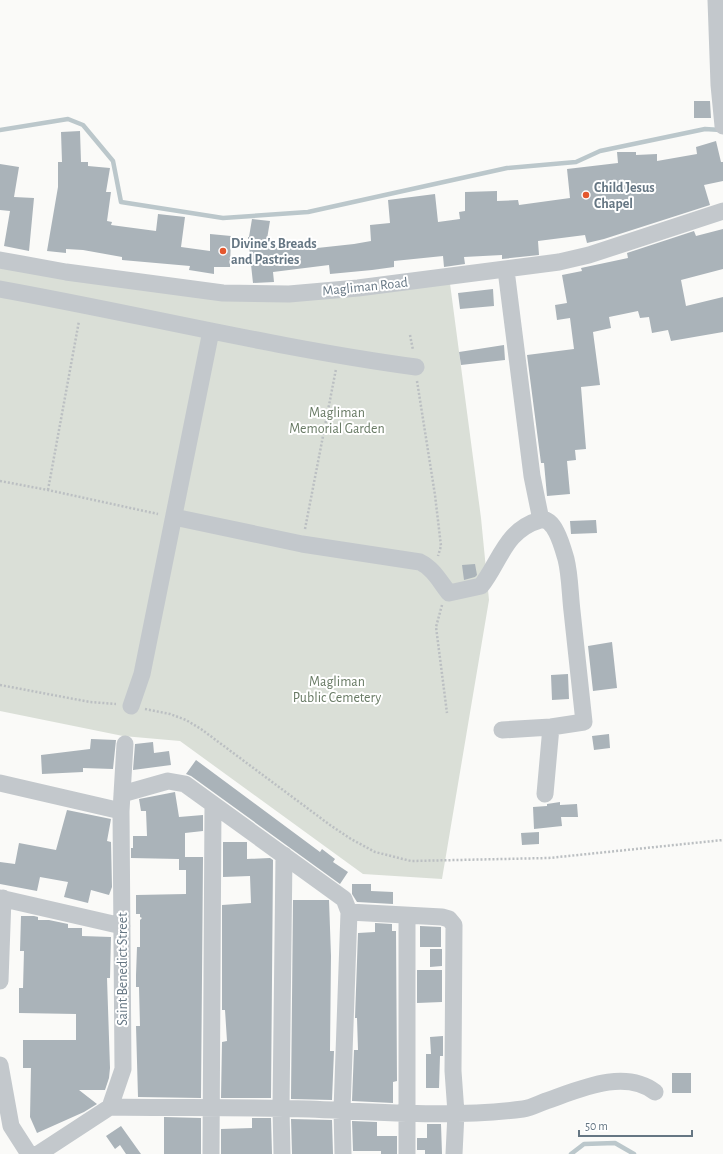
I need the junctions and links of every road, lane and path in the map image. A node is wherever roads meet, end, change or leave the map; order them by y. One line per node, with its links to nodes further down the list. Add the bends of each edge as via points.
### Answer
1 (716, 0): 2 (street)
2 (722, 122)
3 (723, 211): 5 (street, Magliman Road, via 589,255)
4 (0, 260): 5 (street, Magliman Road, via 66,272 230,293 297,293 358,288)
5 (506, 270): 15 (street, via 530,462)
6 (0, 289): 7 (street)
7 (82, 304): 8 (street); 13 (path)
8 (211, 331): 10 (street); 14 (street)
9 (410, 335): 11 (path)
10 (338, 356): 11 (street); 16 (path)
11 (416, 367): 17 (path, via 441,546)
12 (0, 481): 13 (path)
13 (48, 490): 14 (path)
14 (174, 517): 16 (street); 20 (street, via 142,674)
15 (541, 520): 18 (street, via 511,538 482,586); 22 (street, via 548,521 554,526 566,561 584,722)
16 (302, 544): 17 (street, via 420,562)
17 (434, 572): 18 (street)
18 (449, 593): 21 (path, via 442,604 436,627)
19 (0, 685): 20 (path, via 90,702)
20 (131, 706): 29 (path, via 170,714 191,723 330,825 375,852 396,858 411,861 549,858)
21 (447, 713)
22 (551, 727): 23 (street); 26 (street)
23 (502, 730)
24 (125, 744): 27 (street, Saint Benedict Street)
25 (0, 783): 27 (street)
26 (545, 794)
27 (121, 802): 28 (street, via 168,782 185,784); 34 (street, Saint Benedict Street)
28 (213, 804): 30 (street); 39 (street)
29 (723, 840)
30 (284, 855): 32 (street, via 344,899); 40 (street)
31 (2, 898): 34 (street); 35 (street)
32 (349, 912): 33 (street); 41 (street)
33 (406, 916): 42 (street, via 449,919 454,925 453,1071); 43 (street)
34 (122, 926): 38 (street, Saint Benedict Street, via 123,1069)
35 (0, 981)
36 (0, 1065): 44 (street, via 11,1126)
37 (655, 1092): 42 (street, via 649,1087 633,1082 612,1082 584,1088 525,1108)
38 (110, 1107): 39 (street); 45 (street)
39 (212, 1108): 40 (street); 46 (street)
40 (281, 1108): 41 (street); 47 (street)
41 (342, 1110): 43 (street); 48 (street)
42 (456, 1113): 43 (street); 50 (street)
43 (408, 1114): 49 (street)
44 (29, 1154)
45 (38, 1154)
46 (211, 1154)
47 (282, 1154)
48 (343, 1154)
49 (407, 1154)
50 (454, 1154)

